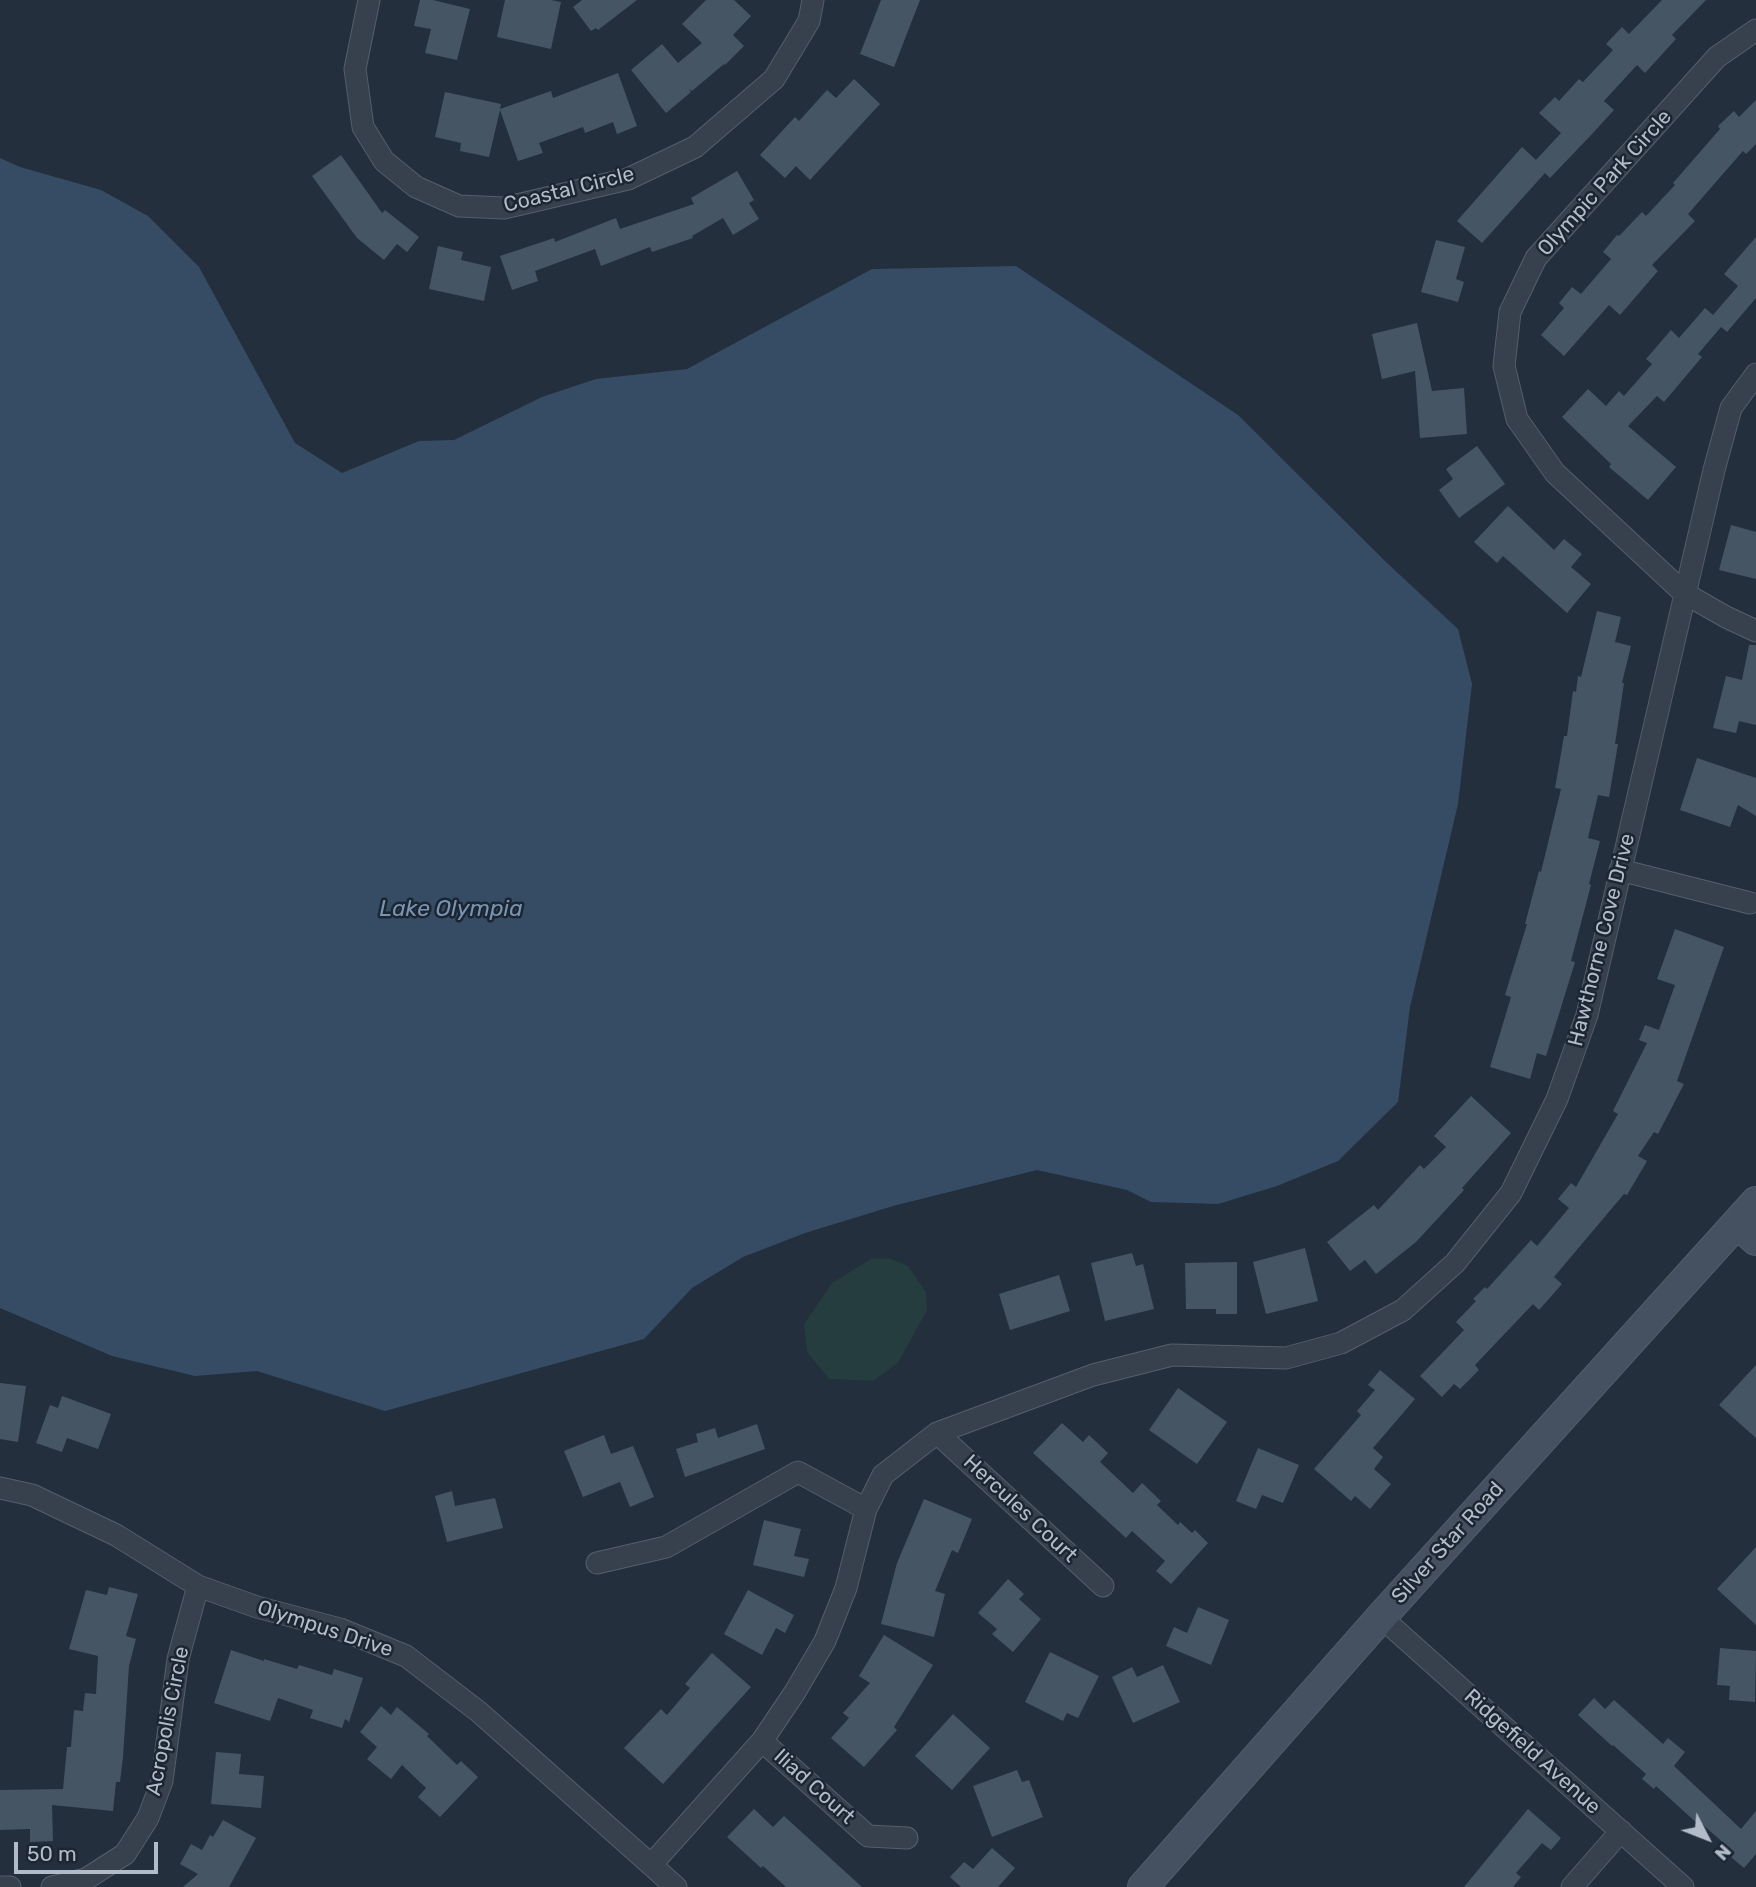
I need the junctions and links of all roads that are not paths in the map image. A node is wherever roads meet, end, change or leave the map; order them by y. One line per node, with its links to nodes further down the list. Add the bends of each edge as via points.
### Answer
1 (369, 0): 2 (street, Coastal Circle, via 355,69 363,127 384,161 416,187 459,206 505,208 628,179 695,147 774,79 809,21)
2 (813, 0)
3 (1756, 30): 5 (street, Olympic Park Circle, via 1717,57 1536,258 1510,312 1504,366 1517,419 1555,474)
4 (1756, 374): 5 (street, Hawthorne Cove Drive, via 1731,408)
5 (1684, 593): 6 (street, Olympic Park Circle); 7 (street, Hawthorne Cove Drive)
6 (1756, 631)
7 (1620, 870): 8 (street); 10 (street, Hawthorne Cove Drive, via 1587,1016 1558,1099 1511,1194 1455,1263 1403,1310 1341,1343 1286,1358 1172,1355 1093,1375)
8 (1750, 903)
9 (1750, 1222): 16 (main road, Silver Star Road)
10 (937, 1433): 12 (street, Hawthorne Cove Drive, via 883,1475); 15 (street, Hercules Court)
11 (0, 1488): 14 (street, Olympus Drive, via 32,1495 116,1535)
12 (866, 1509): 13 (street, via 798,1472 667,1547); 17 (street, Hawthorne Cove Drive, via 846,1588 825,1641)
13 (597, 1563)
14 (198, 1586): 20 (street, Olympus Drive, via 340,1629 406,1657 479,1712); 23 (street, Acropolis Circle, via 178,1659 162,1781 148,1818 125,1854 86,1879)
15 (1103, 1586)
16 (1381, 1617): 18 (street, Ridgefield Avenue); 25 (main road, Silver Star Road)
17 (762, 1741): 19 (street, Iliad Court, via 868,1836); 20 (street, Hawthorne Cove Drive)
18 (1621, 1831): 26 (street); 27 (street, Ridgefield Avenue)
19 (907, 1838)
20 (651, 1865): 24 (street, Olympus Drive)
21 (0, 1887): 22 (street)
22 (10, 1887)
23 (52, 1887)
24 (676, 1887)
25 (1143, 1887)
26 (1572, 1887)
27 (1683, 1887)

